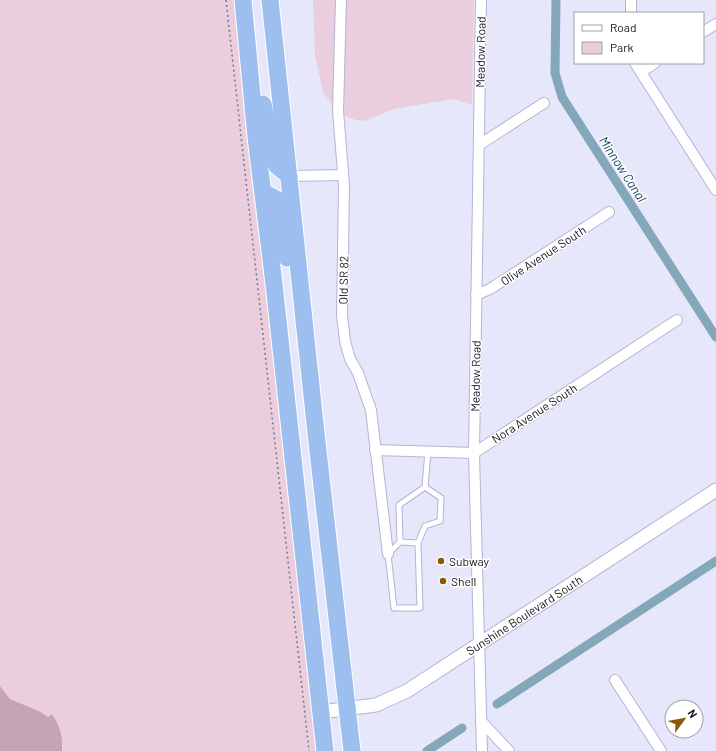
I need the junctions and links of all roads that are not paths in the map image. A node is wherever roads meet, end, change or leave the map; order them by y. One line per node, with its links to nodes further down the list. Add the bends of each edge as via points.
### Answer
1 (243, 0): 19 (highway)
2 (252, 0): 16 (highway, via 263,106 274,158 277,166)
3 (270, 0): 16 (highway)
4 (341, 0): 15 (street, Old SR 82, via 338,111)
5 (481, 0): 14 (street, Meadow Road)
6 (631, 0): 7 (street)
7 (631, 12)
8 (716, 24): 9 (street)
9 (704, 31)
10 (636, 64): 12 (street)
11 (653, 64): 12 (street)
12 (641, 72): 17 (street)
13 (544, 103): 14 (street)
14 (479, 145): 21 (street, Meadow Road)
15 (343, 175): 16 (street); 24 (street, Old SR 82, via 342,315 345,341 369,404)
16 (289, 176): 23 (highway)
17 (712, 176): 18 (street)
18 (716, 190)
19 (263, 192): 23 (highway, via 276,200 281,217 296,345); 35 (highway)
20 (610, 212): 21 (street, Olive Avenue South, via 490,289)
21 (476, 295): 26 (street, Meadow Road)
22 (677, 320): 26 (street, Nora Avenue South)
23 (309, 370): 34 (highway)
24 (375, 450): 25 (street); 31 (street, Old SR 82)
25 (428, 451): 26 (street); 27 (lane)
26 (474, 452): 32 (street, Meadow Road)
27 (425, 487): 29 (lane, via 399,505); 30 (lane, via 441,498 440,521 425,526)
28 (716, 490): 32 (street, Sunshine Boulevard South)
29 (400, 542): 30 (lane); 31 (lane)
30 (418, 543): 31 (lane, via 420,608 394,608)
31 (388, 554)
32 (478, 645): 34 (street, Sunshine Boulevard South, via 397,696 376,705); 36 (street, Meadow Road)
33 (615, 680): 41 (street)
34 (347, 708): 35 (street, Sunshine Boulevard South); 38 (highway)
35 (321, 712): 37 (highway)
36 (480, 721): 39 (street, Meadow Road); 40 (street)
37 (325, 751)
38 (352, 751)
39 (482, 751)
40 (509, 751)
41 (661, 751)

